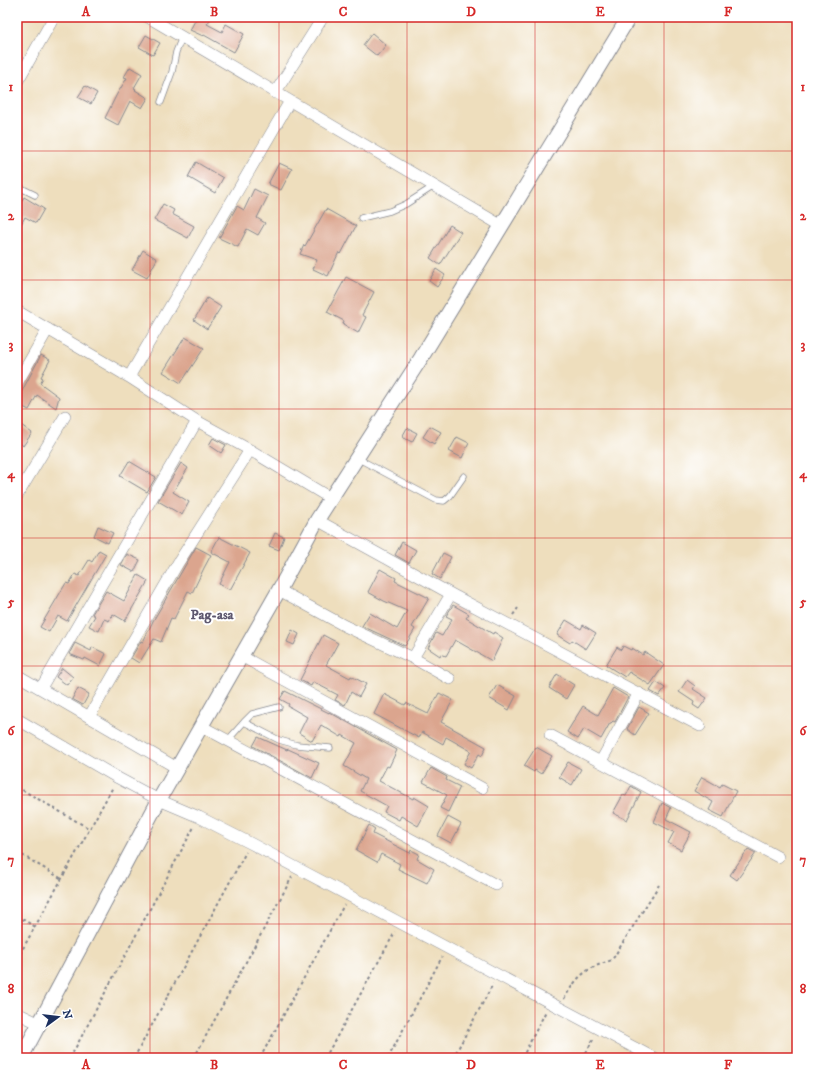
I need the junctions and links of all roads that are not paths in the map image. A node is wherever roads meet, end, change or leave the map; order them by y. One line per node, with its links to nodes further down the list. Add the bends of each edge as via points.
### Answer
1 (54, 17): 6 (street)
2 (148, 17): 5 (street)
3 (323, 17): 7 (street)
4 (629, 17): 14 (street)
5 (182, 37): 7 (street); 9 (lane)
6 (17, 82)
7 (275, 93): 8 (street)
8 (290, 101): 11 (street); 17 (street)
9 (161, 102)
10 (17, 186): 12 (lane)
11 (434, 186): 13 (lane, via 406,204); 14 (street)
12 (35, 195)
13 (361, 218)
14 (502, 226): 22 (street)
15 (17, 311): 16 (street)
16 (48, 329): 17 (street); 18 (street)
17 (129, 377): 20 (street)
18 (17, 383)
19 (65, 416): 24 (street)
20 (197, 421): 21 (street); 33 (street)
21 (250, 450): 25 (street); 36 (street, via 178,563)
22 (356, 458): 23 (lane, via 436,500 444,501 450,496); 25 (street)
23 (464, 476)
24 (17, 496)
25 (330, 498): 26 (street)
26 (317, 520): 27 (street); 28 (street)
27 (279, 590): 29 (street); 30 (street, via 345,626)
28 (451, 594): 30 (street); 34 (street)
29 (241, 656): 39 (street); 46 (street)
30 (413, 658): 32 (street)
31 (17, 675): 33 (street)
32 (450, 679)
33 (41, 688): 36 (street)
34 (639, 693): 40 (street); 44 (street)
35 (279, 707): 38 (lane, via 252,714)
36 (90, 717): 45 (street)
37 (17, 719): 47 (street)
38 (244, 722): 42 (lane); 43 (lane, via 279,740 297,745)
39 (201, 726): 42 (street); 45 (street)
40 (700, 726)
41 (550, 735): 44 (street)
42 (228, 740): 49 (street)
43 (330, 748)
44 (601, 761): 48 (street)
45 (177, 768): 47 (street)
46 (482, 788)
47 (159, 800): 51 (street); 53 (street, via 199,817 350,895)
48 (778, 857)
49 (496, 885)
50 (17, 1013): 51 (street)
51 (40, 1024): 52 (street)
52 (21, 1058)
53 (654, 1058)

